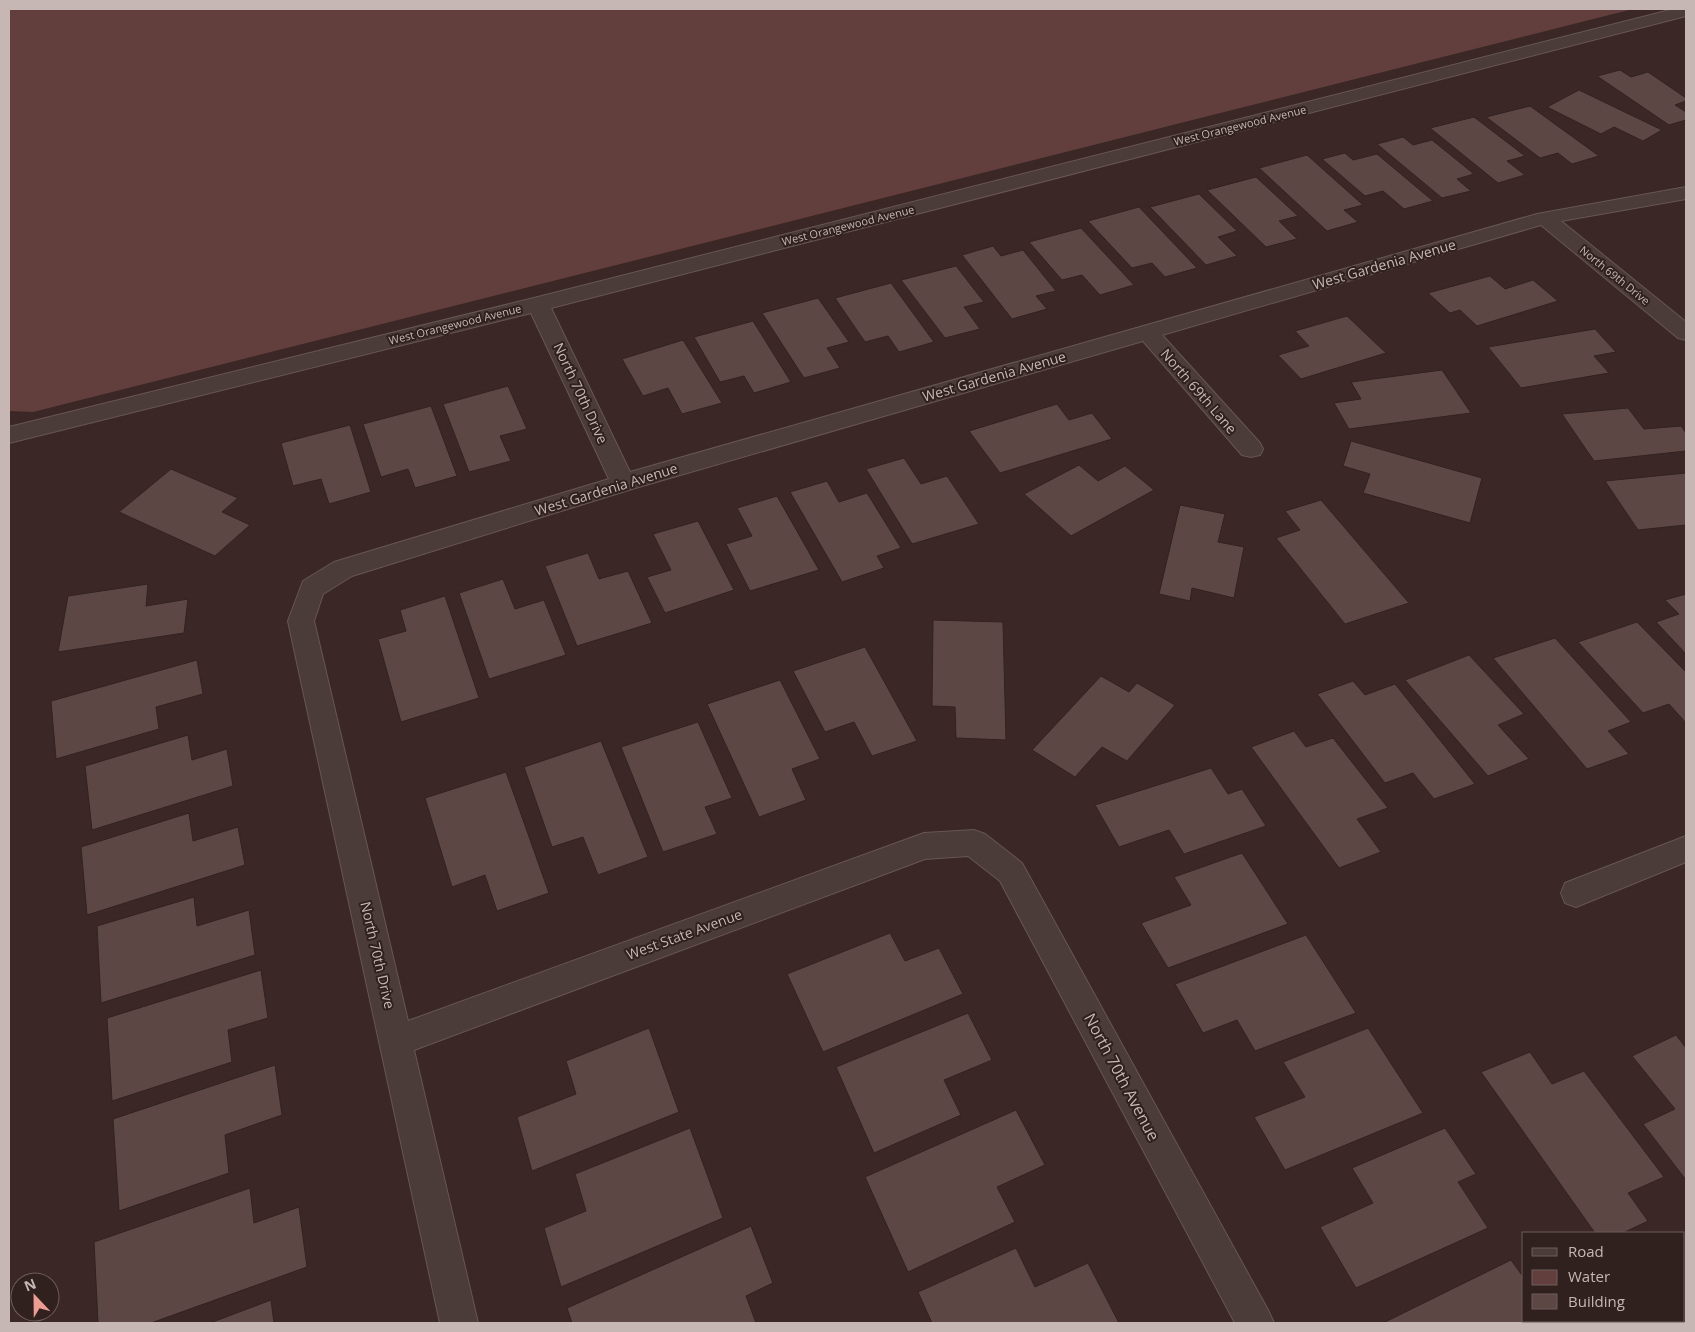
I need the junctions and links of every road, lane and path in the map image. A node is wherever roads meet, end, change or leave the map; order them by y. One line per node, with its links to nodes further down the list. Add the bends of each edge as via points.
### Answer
1 (1686, 11): 4 (street, West Orangewood Avenue)
2 (1686, 193): 3 (street, West Gardenia Avenue)
3 (1544, 218): 5 (street, West Gardenia Avenue); 6 (street, North 69th Drive)
4 (538, 304): 7 (street, West Orangewood Avenue); 9 (street, North 70th Drive)
5 (1147, 332): 8 (street, North 69th Lane); 9 (street, West Gardenia Avenue)
6 (1686, 333)
7 (9, 435)
8 (1251, 450)
9 (623, 483): 10 (street, West Gardenia Avenue, via 343,569)
10 (312, 588): 14 (street, North 70th Drive, via 302,621)
11 (974, 843): 14 (street, West State Avenue, via 924,846); 16 (street, North 70th Avenue, via 1011,872)
12 (1686, 849): 13 (street)
13 (1576, 893)
14 (397, 1040): 15 (street, North 70th Drive)
15 (459, 1323)
16 (1255, 1323)

